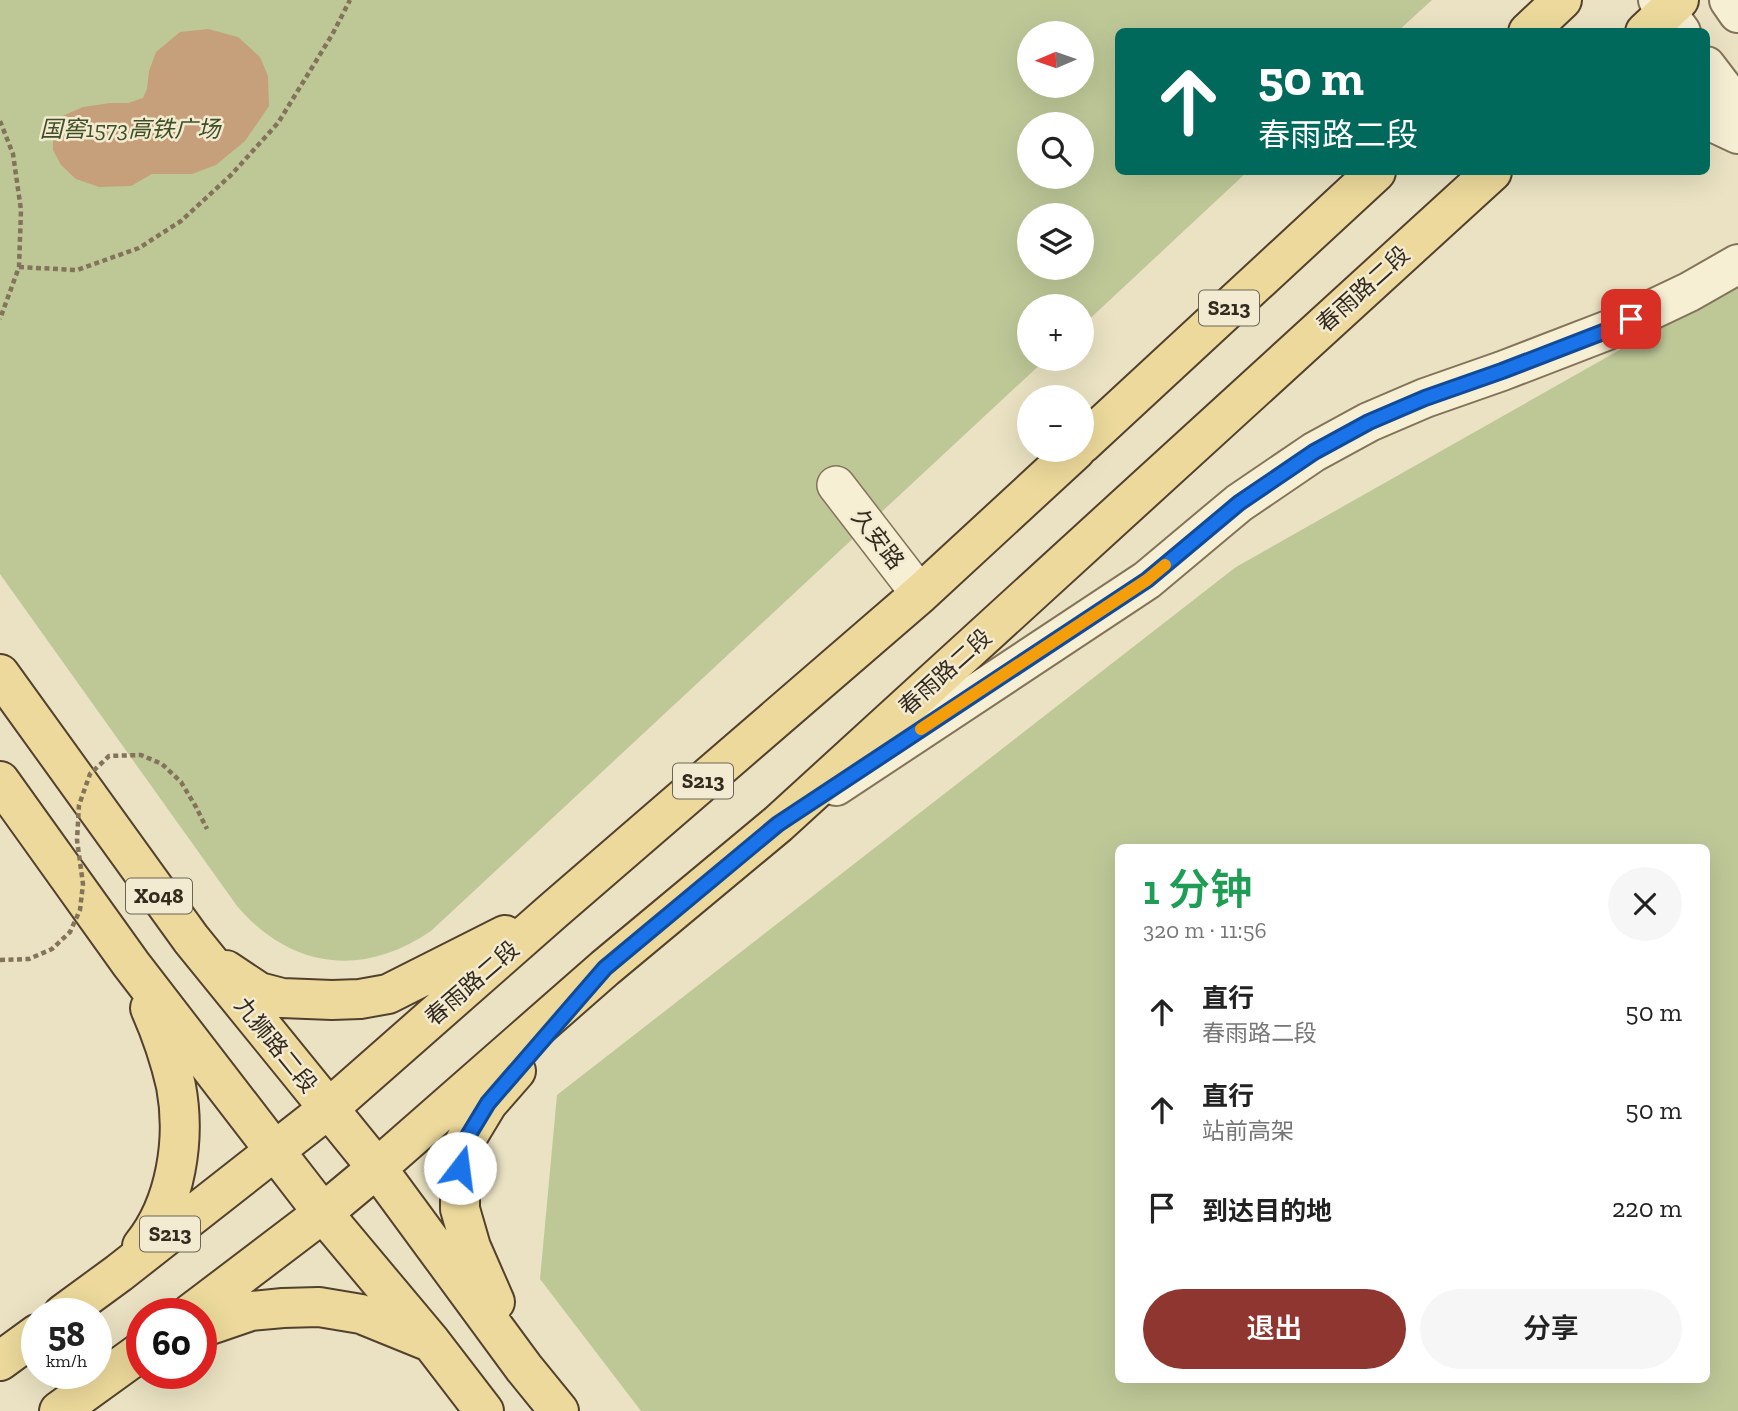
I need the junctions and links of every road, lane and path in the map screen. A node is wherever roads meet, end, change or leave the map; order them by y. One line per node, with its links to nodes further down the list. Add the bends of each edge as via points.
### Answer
1 (350, 0): 14 (path, via 278,123 181,221 139,248 77,270)
2 (1562, 0): 5 (main road)
3 (1729, 0): 4 (street)
4 (1738, 13)
5 (1532, 28)
6 (1710, 70): 7 (street)
7 (1738, 108)
8 (1710, 120): 10 (street)
9 (0, 121): 14 (path, via 13,154 21,210)
10 (1738, 134)
11 (1373, 175): 16 (main road, S213)
12 (1489, 175): 22 (main road, 春雨路二段)
13 (1738, 264): 22 (street, via 1611,329 1425,398 1314,452 1239,503 1147,580)
14 (19, 267): 15 (path)
15 (0, 319)
16 (1094, 433)
17 (1063, 462): 19 (main road, 春雨路二段 / S213)
18 (836, 485): 19 (street, 久安路)
19 (920, 594): 24 (main road, 春雨路二段 / S213)
20 (0, 674): 25 (main road, 九狮路二段 / X048)
21 (0, 781): 27 (main road, X048)
22 (778, 824): 28 (main road, 春雨路二段)
23 (207, 829): 26 (path, bridge, via 181,782 162,764 141,755 109,756 90,774 79,805 77,840 83,884 80,910 70,932 52,949 29,959)
24 (554, 911): 25 (main road, via 388,994 360,999 282,998 259,992); 29 (main road, 春雨路二段 / S213)
25 (191, 939): 29 (main road, 九狮路二段 / X048)
26 (0, 960)
27 (131, 964): 30 (main road, X048); 33 (main road, via 163,1038 176,1087 180,1132 175,1177 165,1208 154,1231)
28 (605, 968): 31 (main road, 春雨路二段); 41 (main road, via 488,1103 465,1141 460,1209 471,1247)
29 (328, 1109): 30 (main road, 春雨路二段 / S213); 31 (main road, 九狮路二段 / X048)
30 (275, 1151): 32 (main road, X048); 33 (main road, S213)
31 (377, 1168): 32 (main road, 春雨路二段); 41 (main road, 九狮路二段 / X048)
32 (323, 1213): 35 (main road, 春雨路二段); 37 (main road, X048)
33 (119, 1273): 34 (main road, S213)
34 (85, 1298)
35 (211, 1298)
36 (217, 1323): 37 (main road, via 251,1311 319,1307 361,1314)
37 (431, 1342): 43 (main road, X048)
38 (21, 1345): 39 (main road)
39 (0, 1360)
40 (126, 1363): 42 (main road)
41 (524, 1368): 44 (main road, 九狮路二段 / X048)
42 (59, 1411)
43 (484, 1411)
44 (559, 1411)

